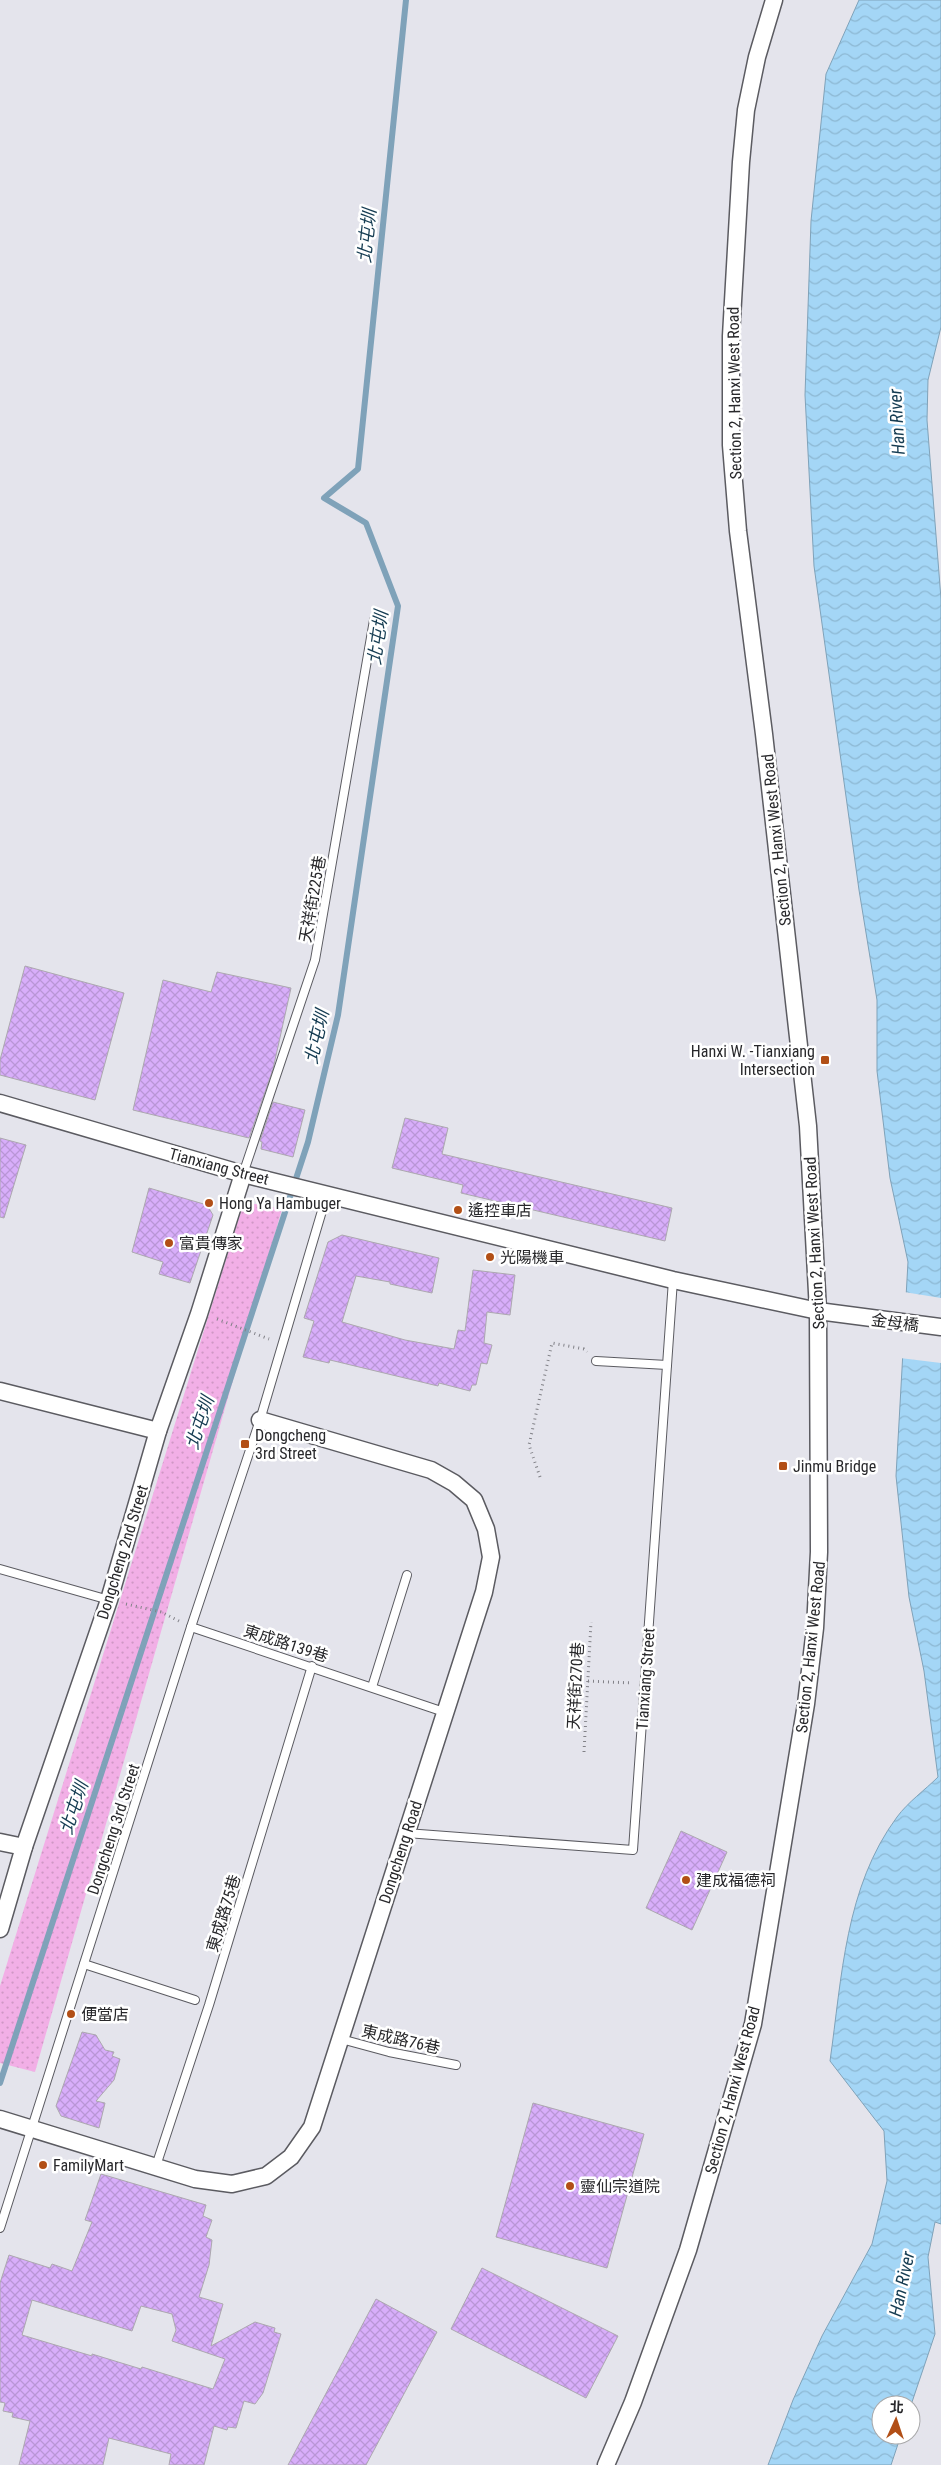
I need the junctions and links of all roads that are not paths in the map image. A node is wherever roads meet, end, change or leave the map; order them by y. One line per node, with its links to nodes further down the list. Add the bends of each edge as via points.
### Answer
1 (774, 0): 7 (street, Section 2, Hanxi West Road, via 756,58 746,110 731,336 731,444 738,531 808,1126)
2 (374, 620): 4 (lane, 天祥街225巷, via 315,960)
3 (0, 1103): 4 (street, Tianxiang Street)
4 (243, 1174): 5 (street, Tianxiang Street); 14 (street, Dongcheng 2nd Street)
5 (327, 1194): 6 (street, Tianxiang Street); 13 (lane, Dongcheng 3rd Street)
6 (673, 1280): 7 (street, Tianxiang Street); 11 (lane, Tianxiang Street)
7 (818, 1311): 8 (street, Tianxiang Street); 34 (street, Section 2, Hanxi West Road, via 820,1552 814,1628 806,1704 753,2024 688,2250 633,2402)
8 (849, 1316): 9 (street, 金母橋)
9 (941, 1327)
10 (596, 1361): 11 (lane)
11 (667, 1366): 22 (lane, Tianxiang Street, via 633,1850)
12 (0, 1391): 14 (street)
13 (260, 1420): 18 (lane, Dongcheng 3rd Street); 21 (street, Dongcheng Road, via 431,1470 474,1500 486,1529 490,1557 484,1592)
14 (158, 1431): 17 (street, Dongcheng 2nd Street)
15 (0, 1569): 17 (lane)
16 (407, 1576): 20 (lane)
17 (109, 1600): 24 (street, Dongcheng 2nd Street)
18 (191, 1627): 19 (lane, 東成路139巷); 26 (lane, Dongcheng 3rd Street)
19 (312, 1666): 20 (lane, 東成路139巷); 32 (lane, 東成路75巷, via 209,2005)
20 (372, 1687): 21 (lane, 東成路139巷)
21 (444, 1712): 22 (street, Dongcheng Road)
22 (406, 1833): 28 (street, Dongcheng Road)
23 (0, 1842): 24 (street)
24 (24, 1847): 25 (street, Dongcheng 2nd Street)
25 (0, 1929)
26 (84, 1964): 27 (lane); 31 (lane, Dongcheng 3rd Street)
27 (195, 2000)
28 (340, 2039): 29 (lane, 東成路76巷); 32 (street, Dongcheng Road, via 312,2127 291,2157 266,2176 232,2184 195,2179)
29 (456, 2065)
30 (0, 2119): 31 (street, Dongcheng Road)
31 (33, 2128): 32 (street, Dongcheng Road); 33 (lane, Dongcheng 3rd Street)
32 (156, 2166)
33 (0, 2228)
34 (606, 2465)

